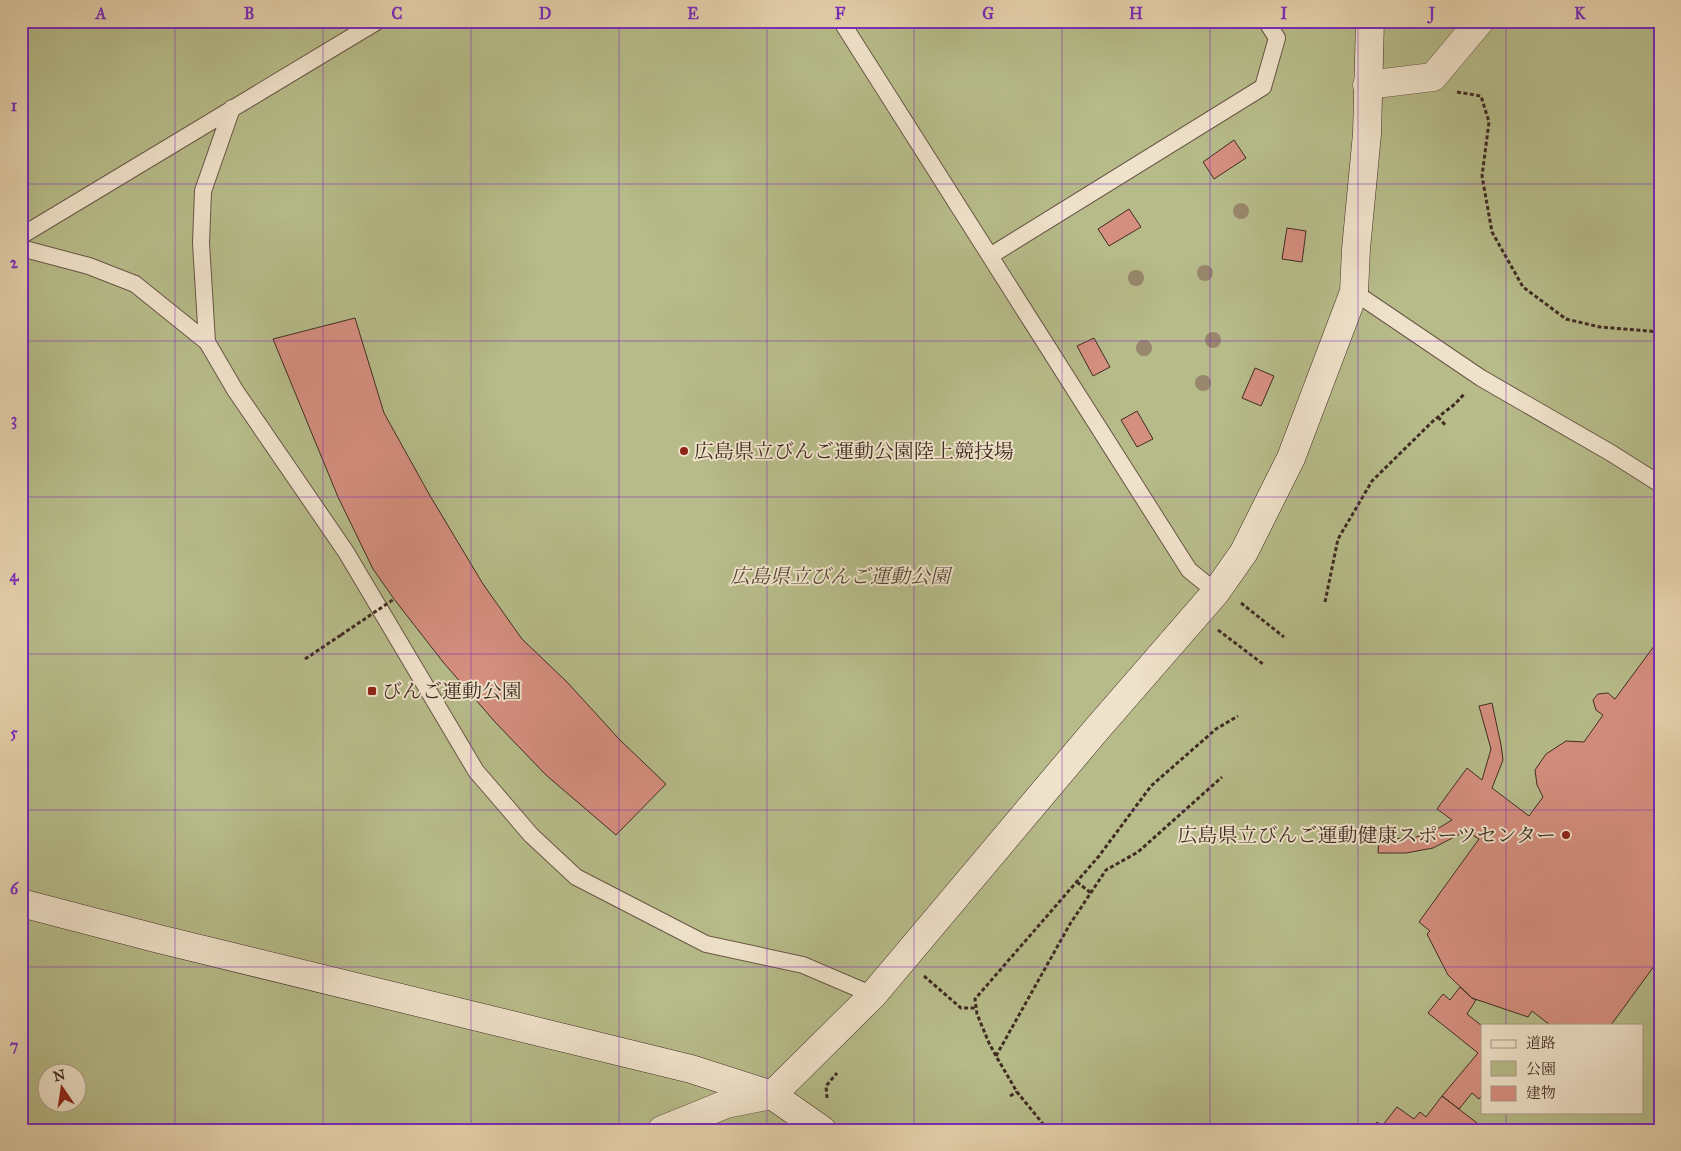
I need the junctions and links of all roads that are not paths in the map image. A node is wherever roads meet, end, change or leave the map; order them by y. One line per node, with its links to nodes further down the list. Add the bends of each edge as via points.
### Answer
1 (378, 21): 7 (lane)
2 (841, 21): 10 (lane)
3 (1266, 21): 10 (lane, via 1277,38 1263,86)
4 (1370, 21): 6 (street)
5 (1480, 21): 6 (street, via 1433,77)
6 (1367, 85): 11 (street, via 1367,134)
7 (232, 108): 8 (lane); 12 (lane, via 203,191 201,243)
8 (21, 236)
9 (21, 248): 12 (lane, via 89,266 135,284)
10 (990, 256): 14 (lane, via 1189,570)
11 (1354, 292): 13 (lane, via 1481,378); 14 (street, via 1291,458 1244,552)
12 (207, 342): 16 (lane, via 235,390 346,552 476,770 531,835 576,877 706,944 803,965)
13 (1660, 484)
14 (1216, 592): 16 (street)
15 (21, 903): 17 (street, via 691,1069)
16 (873, 995): 17 (street)
17 (772, 1095): 18 (street, via 726,1104); 19 (street)
18 (662, 1130)
19 (822, 1130)

